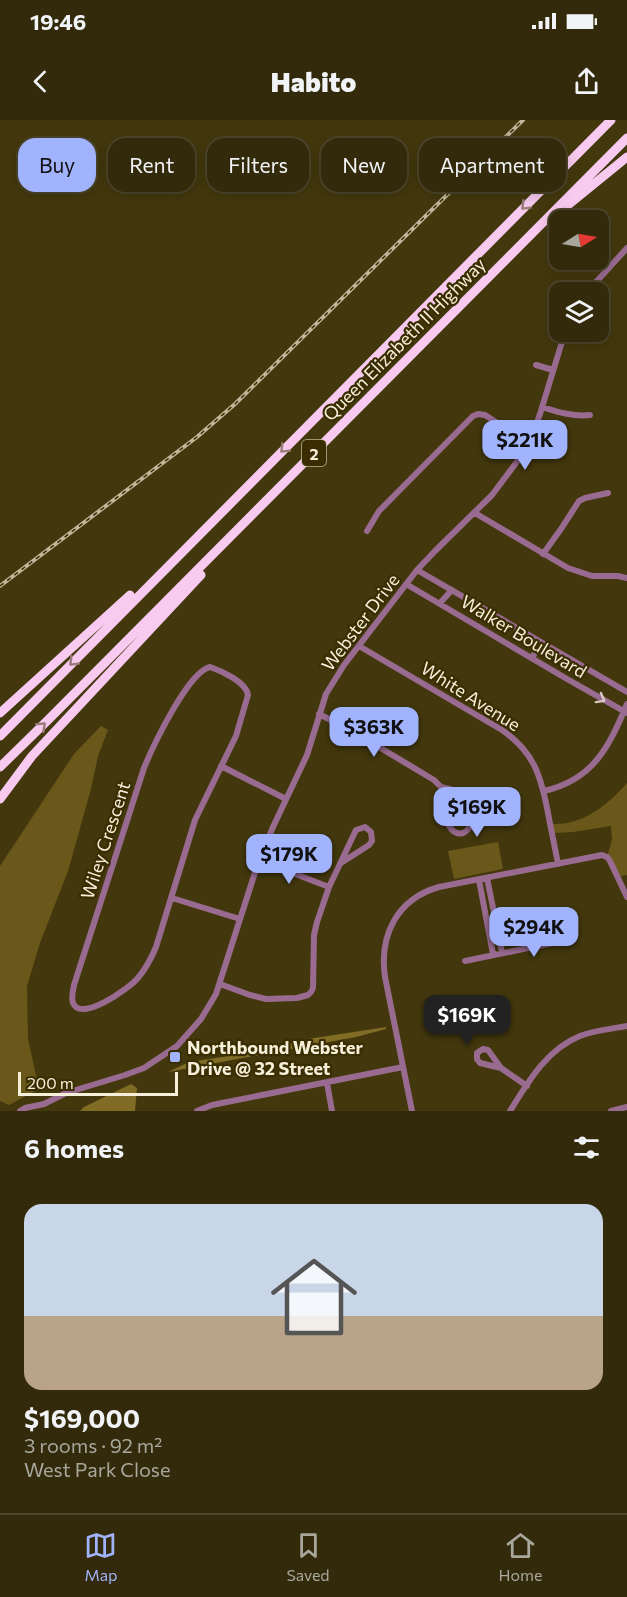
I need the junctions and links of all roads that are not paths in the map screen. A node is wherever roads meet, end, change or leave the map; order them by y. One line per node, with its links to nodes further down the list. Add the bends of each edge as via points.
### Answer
1 (611, 120): 16 (highway, Queen Elizabeth II Highway / 2, one-way to 16)
2 (627, 138): 4 (highway, Queen Elizabeth II Highway / 2)
3 (627, 157): 4 (highway)
4 (528, 237): 14 (highway, Queen Elizabeth II Highway / 2)
5 (627, 248): 6 (street)
6 (596, 282)
7 (562, 342): 9 (street, Webster Drive)
8 (536, 365): 9 (street)
9 (553, 370): 10 (street, Webster Drive)
10 (542, 407): 11 (street, via 571,415); 12 (street, Webster Drive)
11 (590, 415)
12 (528, 443): 15 (street, Webster Drive, via 502,484); 17 (street, via 484,416 473,416 379,511)
13 (608, 493): 18 (street, via 579,501)
14 (270, 497): 34 (highway, Queen Elizabeth II Highway / 2, one-way to 14); 37 (highway, via 32,756)
15 (475, 513): 18 (street); 19 (street, Webster Drive)
16 (216, 516): 30 (highway); 32 (highway, Queen Elizabeth II Highway / 2, one-way to 32)
17 (367, 531)
18 (543, 554): 20 (street, via 585,574)
19 (417, 570): 21 (street, Webster Drive); 22 (street, Walker Boulevard)
20 (627, 578)
21 (406, 584): 23 (street, Walker Boulevard); 25 (street, Webster Drive)
22 (452, 590): 23 (street); 24 (street, Walker Boulevard)
23 (440, 603): 26 (street, Walker Boulevard)
24 (541, 642): 26 (street); 27 (street, Walker Boulevard)
25 (359, 646): 31 (street, Webster Drive, via 334,680); 36 (street, White Avenue, via 510,735 534,763)
26 (532, 657): 29 (street, Walker Boulevard, one-way to 29)
27 (627, 692)
28 (627, 704): 29 (street)
29 (626, 712): 36 (street, via 592,766 571,782)
30 (0, 713)
31 (319, 714): 35 (street, via 428,776); 38 (street, Webster Drive, via 307,755)
32 (0, 736)
33 (221, 766): 38 (street); 46 (street, Wiley Crescent, via 195,820); 46 (street, Wiley Crescent, via 238,731 248,693 244,685 210,667 201,671 175,706 148,759 81,958 74,985 75,1006 83,1009 114,998 137,978 156,947)
34 (0, 767)
35 (441, 788): 35 (street, via 449,826 456,832 467,831 473,820 467,801 454,789)
36 (544, 791): 41 (street, White Avenue)
37 (0, 799)
38 (286, 799): 39 (street, Webster Drive)
39 (259, 860): 44 (street); 47 (street, Webster Drive)
40 (341, 863): 40 (street, via 372,841 371,832 365,827 356,830); 44 (street)
41 (558, 864): 42 (street); 45 (street, via 605,856)
42 (487, 878): 43 (street); 49 (street)
43 (479, 880): 50 (street); 54 (street, via 439,887 420,895 402,909 389,930 383,967)
44 (329, 887): 52 (street, via 314,935 313,988 308,995 262,999)
45 (627, 897)
46 (172, 898): 47 (street)
47 (240, 919): 52 (street, Webster Drive)
48 (562, 941): 49 (street)
49 (502, 952): 50 (street)
50 (493, 954): 51 (street)
51 (465, 961)
52 (220, 984): 58 (street, Webster Drive, via 195,1028 163,1056 125,1076 66,1093)
53 (627, 1026): 57 (street, via 585,1034 567,1043 552,1053)
54 (403, 1067): 56 (street); 64 (street)
55 (501, 1068): 57 (street)
56 (327, 1083): 62 (street); 63 (street)
57 (527, 1086): 65 (street)
58 (44, 1104): 60 (street, Webster Drive); 61 (street, Webster Drive)
59 (627, 1107): 66 (street)
60 (20, 1111)
61 (38, 1111)
62 (197, 1111)
63 (332, 1111)
64 (412, 1111)
65 (510, 1111)
66 (611, 1111)

